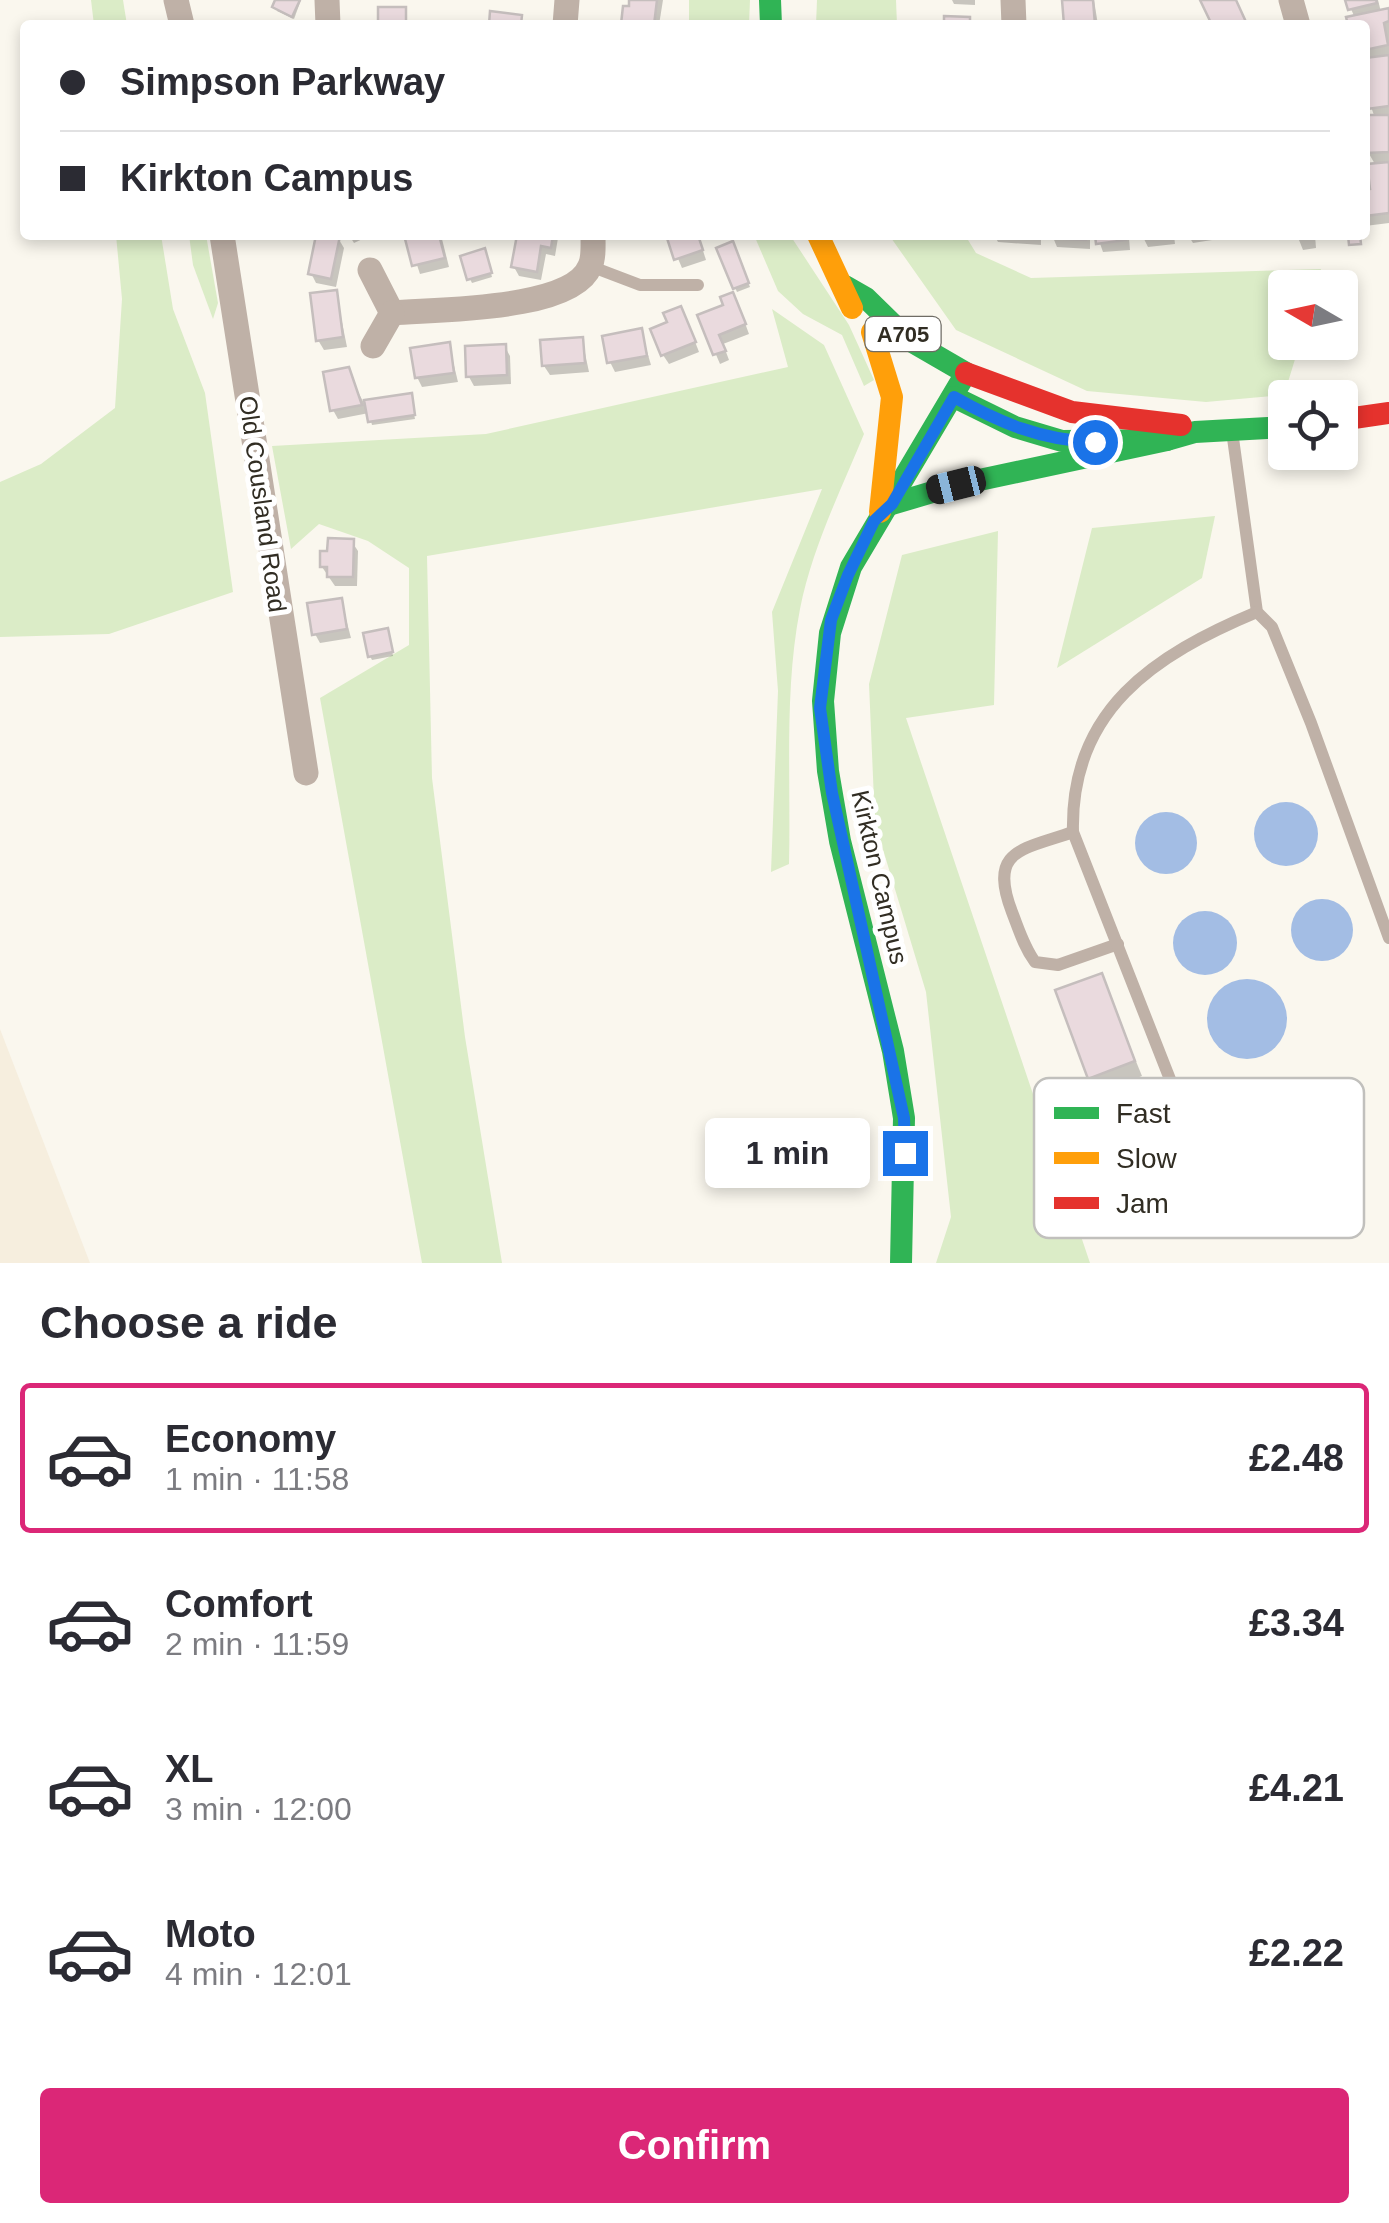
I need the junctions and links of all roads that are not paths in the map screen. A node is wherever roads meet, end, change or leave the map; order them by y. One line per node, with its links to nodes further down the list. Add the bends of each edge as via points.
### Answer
1 (223, 240): 21 (street, Old Cousland Road)
2 (593, 240): 4 (street)
3 (821, 240): 7 (main road, A705)
4 (590, 266): 6 (lane, via 640,285); 8 (street, via 578,282 547,298)
5 (370, 270): 8 (street)
6 (698, 285)
7 (845, 286): 9 (main road, A705, via 852,308); 11 (main road, A705, via 910,340)
8 (392, 312): 10 (street)
9 (872, 332): 12 (main road, A705); 19 (main road, A705, via 892,397)
10 (373, 346)
11 (959, 369): 12 (main road, Kirkton Campus / A705); 17 (main road, via 1072,412 1176,422)
12 (933, 384): 18 (main road, via 1015,427 1062,441); 19 (main road, Kirkton Campus / A705)
13 (1389, 413): 14 (main road)
14 (1358, 417)
15 (1268, 427): 16 (main road)
16 (1231, 429): 17 (main road); 20 (lane)
17 (1195, 432): 18 (main road)
18 (1167, 440): 19 (main road)
19 (884, 504): 26 (main road, Kirkton Campus / A705, via 831,620 820,708 832,793 904,1118)
20 (1257, 612): 22 (lane, via 1173,652 1111,710 1083,750 1072,790); 23 (lane, via 1272,627 1311,723)
21 (306, 773)
22 (1073, 832): 24 (lane); 24 (lane, via 1021,851 1002,871 1027,950 1036,962 1058,965)
23 (1389, 938)
24 (1118, 944): 25 (lane)
25 (1170, 1078)
26 (901, 1263)

